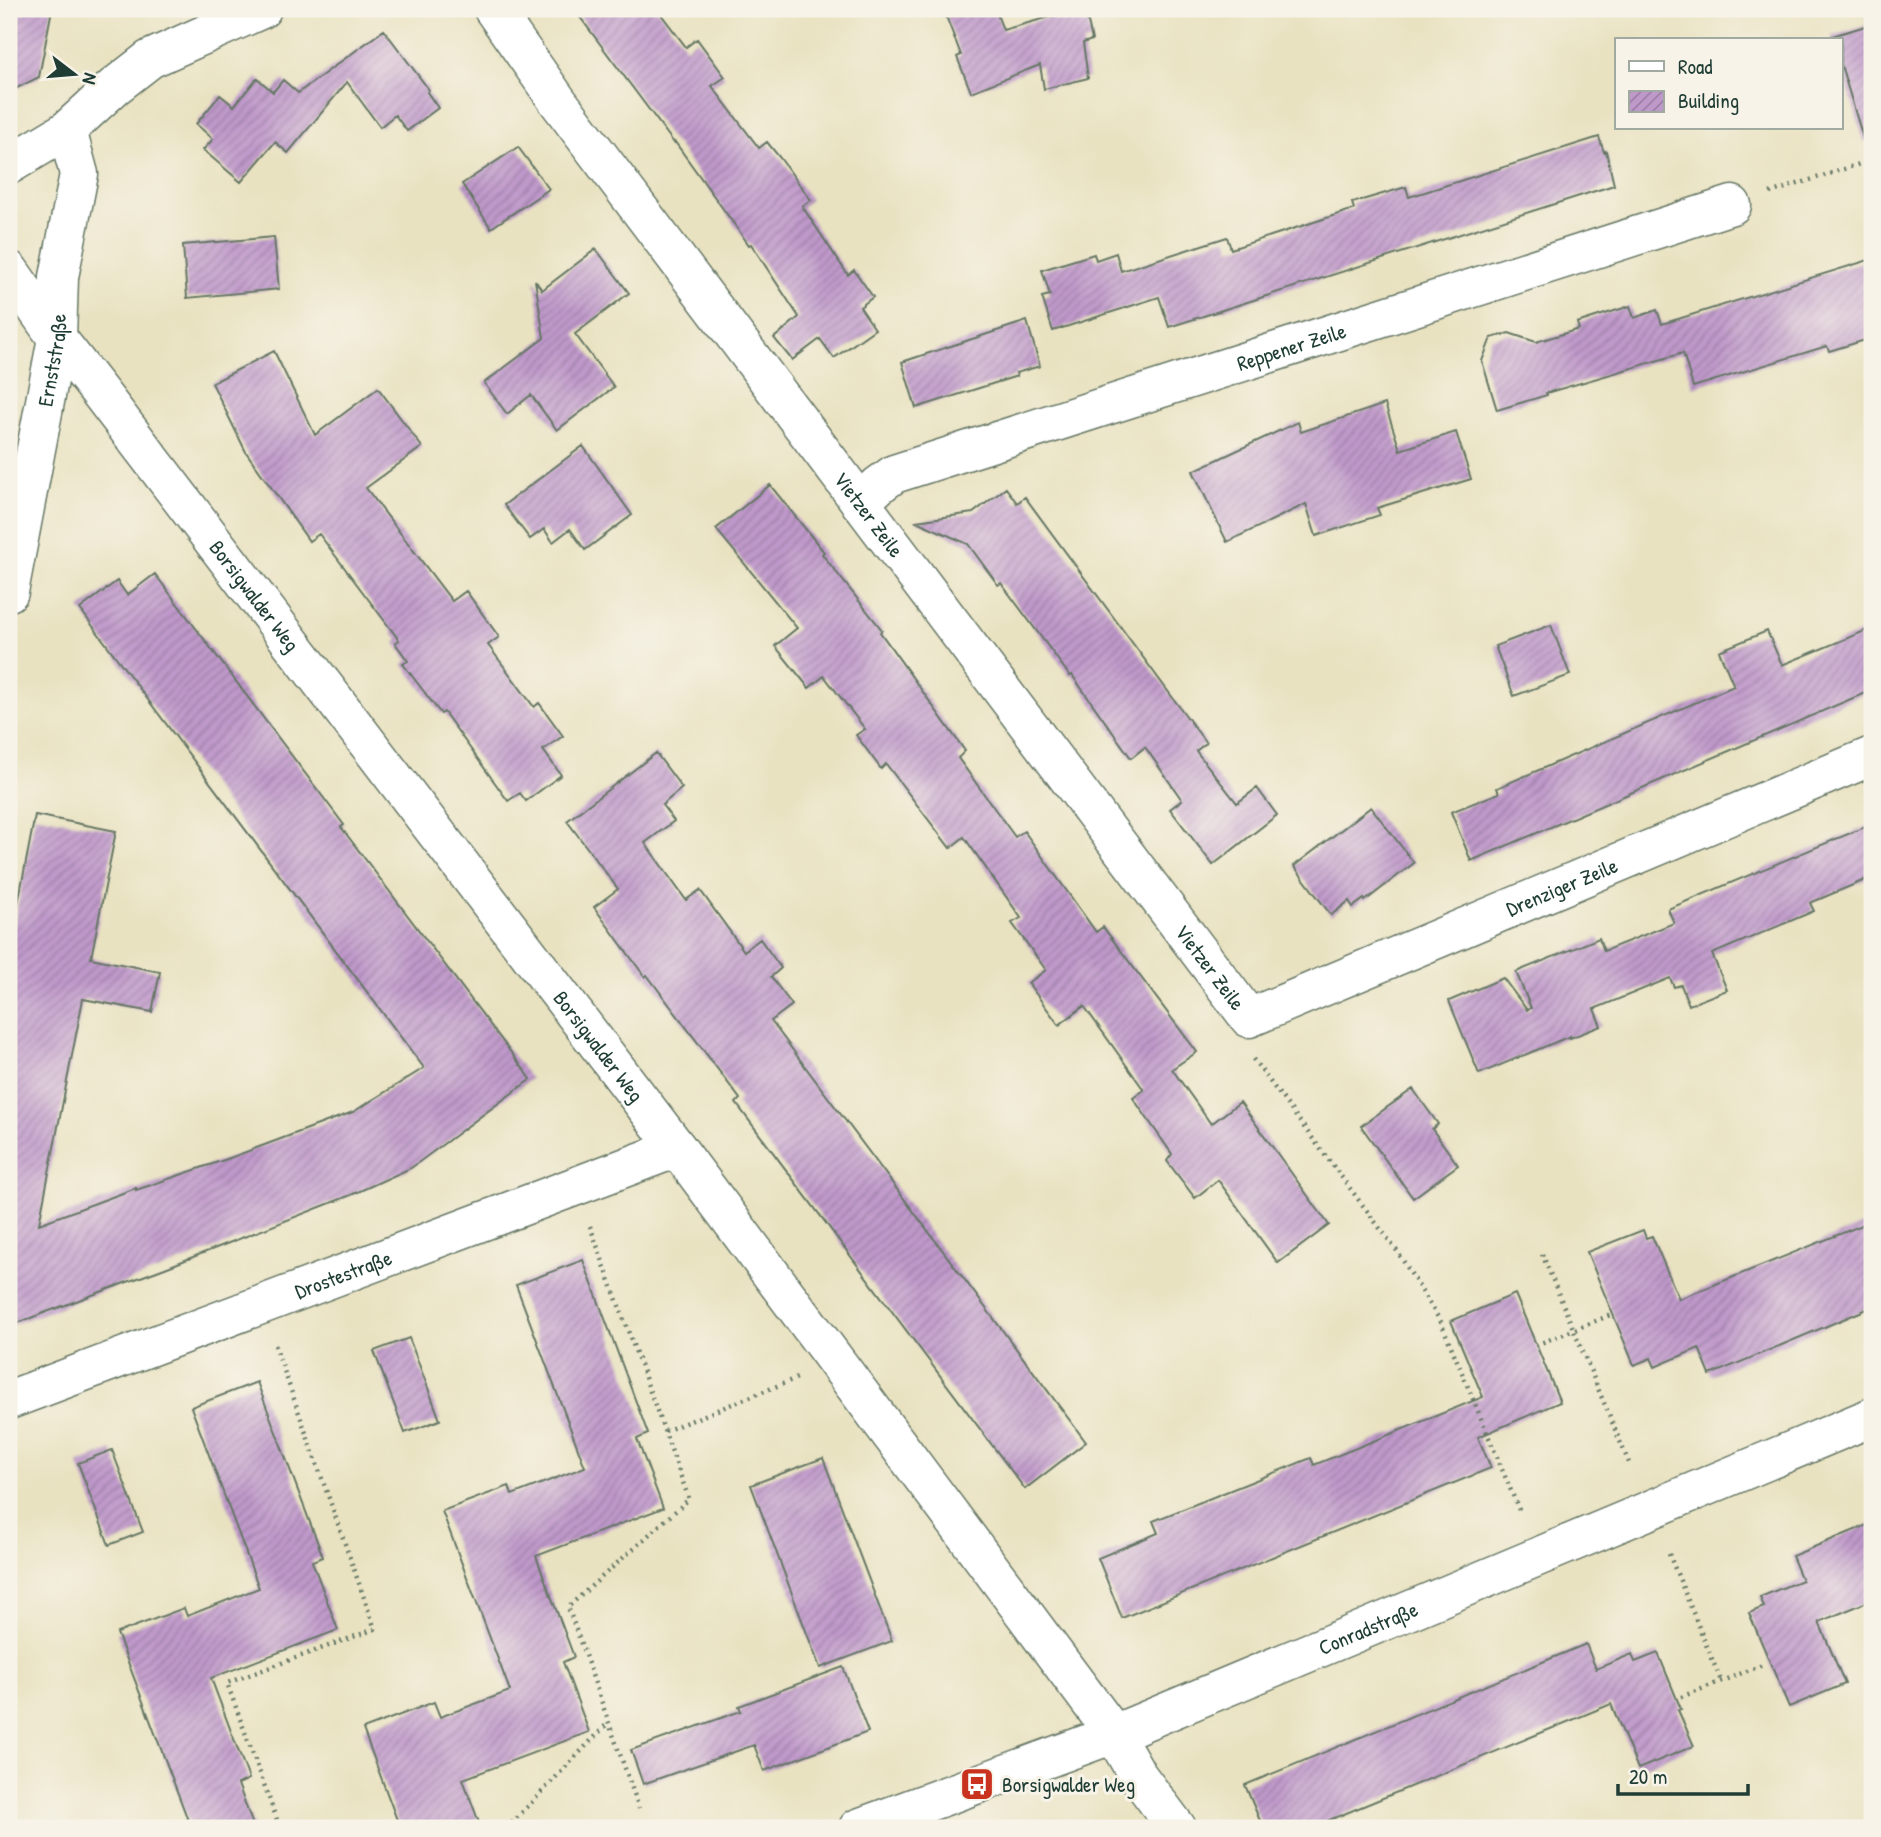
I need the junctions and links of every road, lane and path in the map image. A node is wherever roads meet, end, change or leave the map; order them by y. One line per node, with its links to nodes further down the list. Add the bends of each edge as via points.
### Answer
1 (262, 9): 3 (street, via 150,59)
2 (493, 9): 9 (street, Vietzer Zeile)
3 (67, 130): 5 (street); 8 (street, Ernststraße, via 79,174 60,277)
4 (1872, 160): 6 (path)
5 (9, 165)
6 (1732, 205): 9 (street, Reppener Zeile, via 894,474)
7 (9, 270): 8 (street, Borsigwalder Weg)
8 (57, 338): 10 (street, Ernststraße); 14 (street, Borsigwalder Weg)
9 (860, 503): 12 (street, Vietzer Zeile)
10 (9, 592)
11 (1872, 756): 12 (street, Drenziger Zeile)
12 (1249, 1018)
13 (1251, 1057): 26 (path, via 1397,1251 1441,1322)
14 (677, 1148): 22 (street, Drostestraße); 32 (street, Borsigwalder Weg)
15 (590, 1226): 24 (path)
16 (1542, 1254): 18 (path)
17 (1613, 1314): 18 (path)
18 (1574, 1330): 20 (path); 25 (path)
19 (275, 1345): 34 (path, via 375,1629 227,1683)
20 (1536, 1345)
21 (800, 1377): 24 (path)
22 (9, 1400)
23 (1872, 1417): 32 (street, Conradstraße)
24 (665, 1431): 31 (path, via 690,1499 568,1607)
25 (1629, 1463)
26 (1519, 1510)
27 (1670, 1554): 29 (path)
28 (1765, 1664): 29 (path)
29 (1721, 1681): 30 (path)
30 (1681, 1697)
31 (608, 1722): 33 (path); 35 (path)
32 (1114, 1734): 36 (street, Conradstraße); 37 (street, Borsigwalder Weg)
33 (639, 1808)
34 (280, 1828)
35 (507, 1828)
36 (858, 1828)
37 (1177, 1828)

